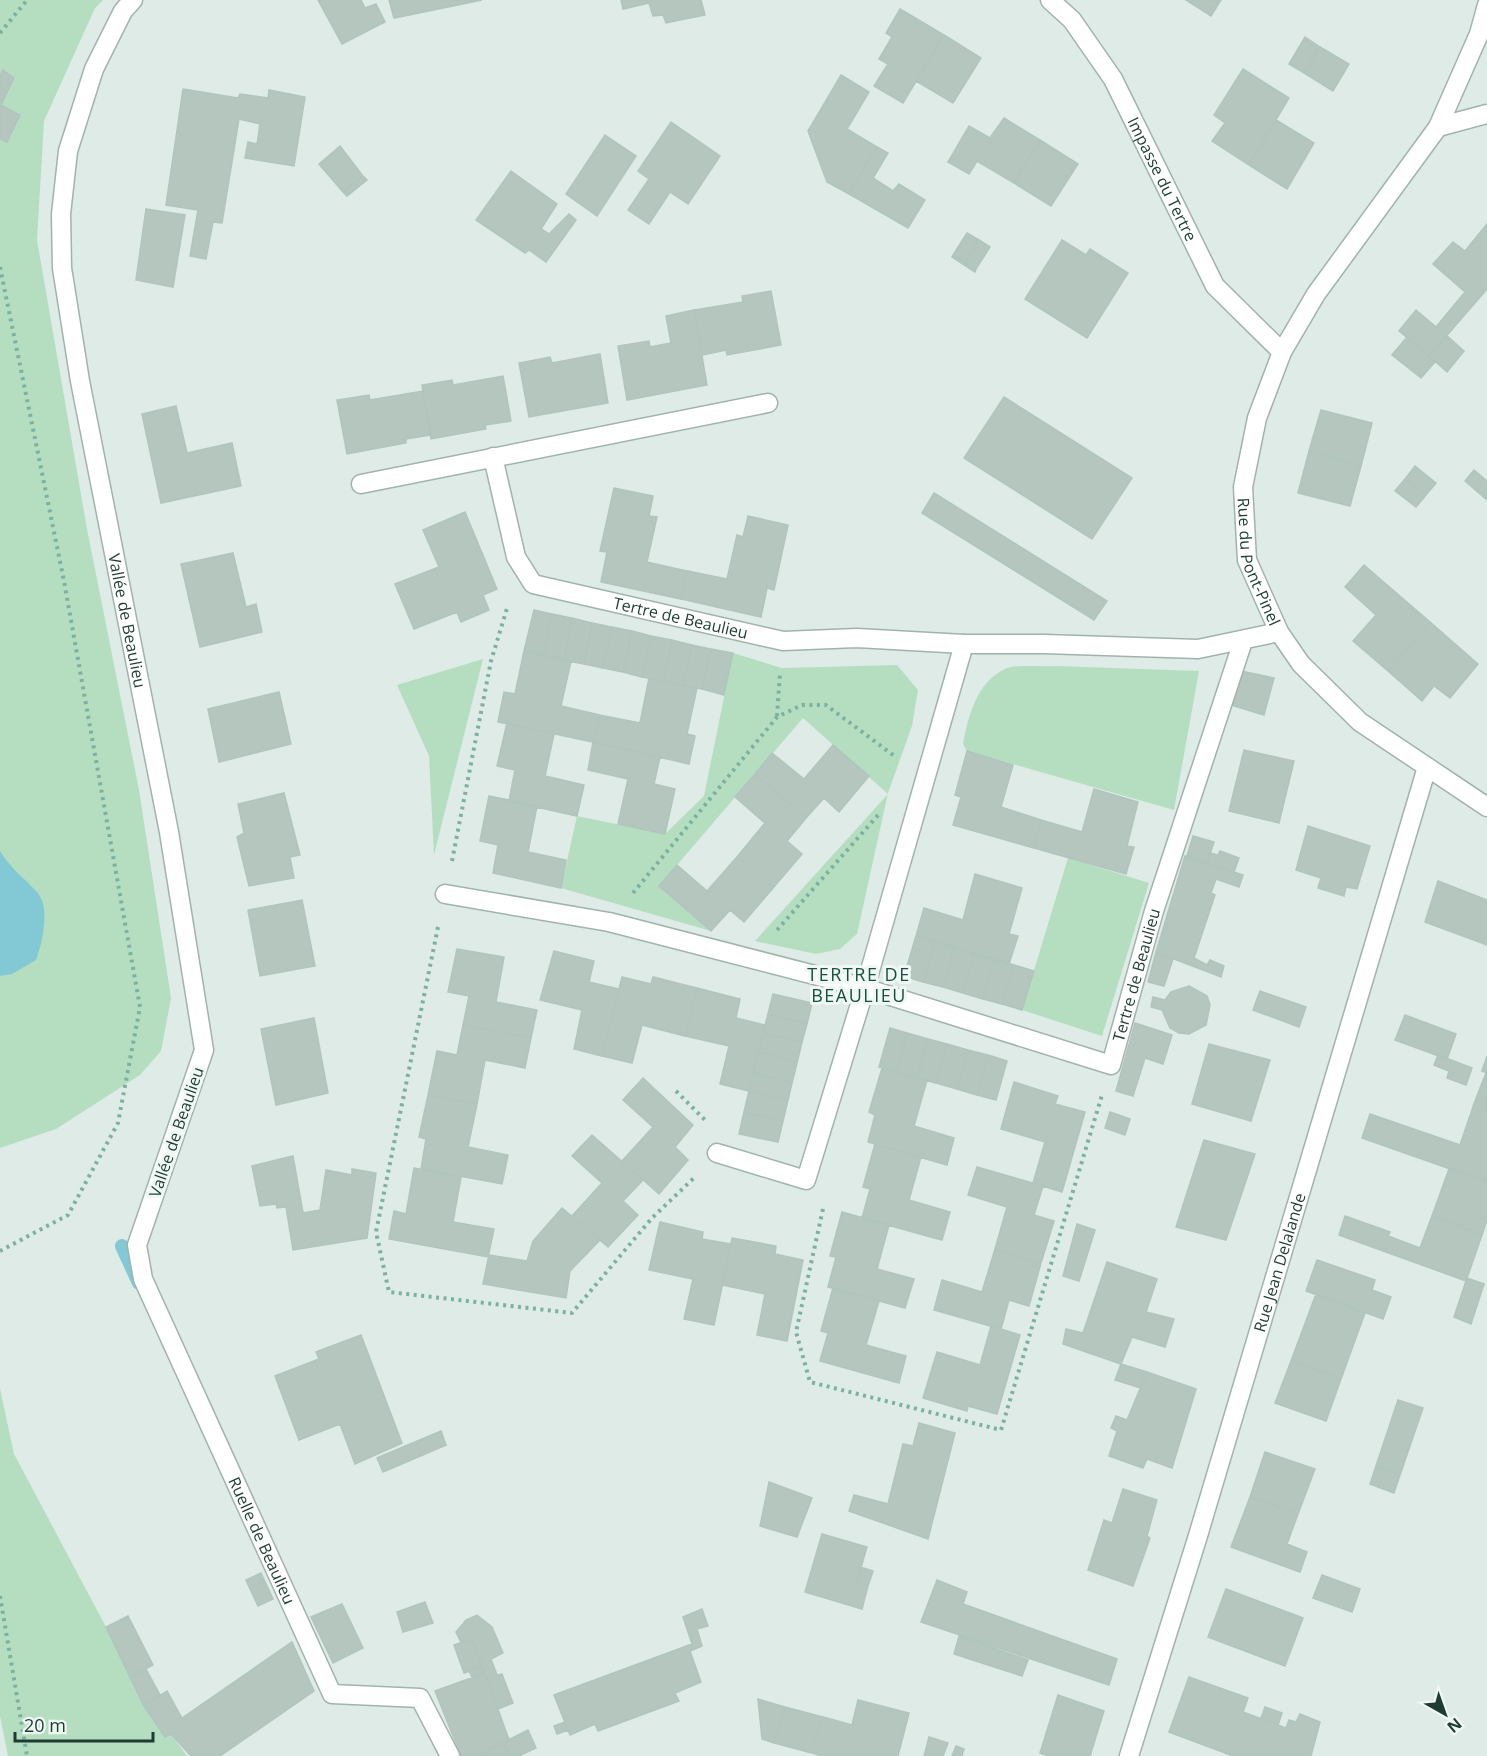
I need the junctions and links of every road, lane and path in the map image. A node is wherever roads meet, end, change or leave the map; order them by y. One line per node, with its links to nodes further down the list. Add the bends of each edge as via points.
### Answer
1 (27, 0): 5 (path)
2 (133, 0): 30 (street, Vallée de Beaulieu, via 123,11 94,69 68,151 61,214 62,268 80,381 169,832 204,1050)
3 (1050, 0): 9 (street, Impasse du Tertre, via 1072,20 1113,79 1215,286)
4 (1487, 5): 7 (street, Rue du Pont-Pinel, via 1479,34)
5 (0, 33)
6 (1487, 114): 7 (street)
7 (1438, 127): 9 (street, Rue du Pont-Pinel, via 1316,294)
8 (0, 267): 31 (path, via 64,581 140,1007 118,1123 68,1215)
9 (1282, 352): 14 (street, Rue du Pont-Pinel, via 1257,418 1243,487 1247,560)
10 (768, 403): 11 (street)
11 (493, 457): 12 (street); 13 (street, via 516,557)
12 (361, 484)
13 (533, 584): 15 (street, Tertre de Beaulieu); 23 (path, via 506,606)
14 (1279, 632): 16 (street, Tertre de Beaulieu); 19 (street, Rue du Pont-Pinel, via 1301,664 1360,722)
15 (783, 641): 17 (street, Tertre de Beaulieu, via 857,638); 18 (path)
16 (1243, 641): 17 (street, Tertre de Beaulieu, via 1198,649); 27 (street, Tertre de Beaulieu, via 1154,911)
17 (964, 644): 20 (street)
18 (777, 717): 20 (path, via 802,705 826,705); 24 (path)
19 (1427, 767): 22 (street, Rue du Pont-Pinel); 35 (street, Rue Jean Delalande)
20 (924, 778): 21 (street)
21 (918, 797): 25 (path, via 876,816); 26 (street)
22 (1487, 807)
23 (445, 894): 24 (street, Tertre de Beaulieu); 28 (path, via 376,1232 389,1292 572,1313 652,1218)
24 (609, 922): 25 (street, Tertre de Beaulieu)
25 (752, 958): 26 (street, Tertre de Beaulieu)
26 (865, 987): 27 (street, Tertre de Beaulieu); 29 (street)
27 (1111, 1065): 29 (path, via 1001,1430 810,1382 796,1332 824,1212)
28 (717, 1153): 29 (street)
29 (806, 1180)
30 (137, 1245): 34 (street, Ruelle de Beaulieu, via 143,1279 332,1694 420,1698)
31 (0, 1251)
32 (0, 1596): 33 (path)
33 (27, 1756)
34 (450, 1756)
35 (1129, 1756)

